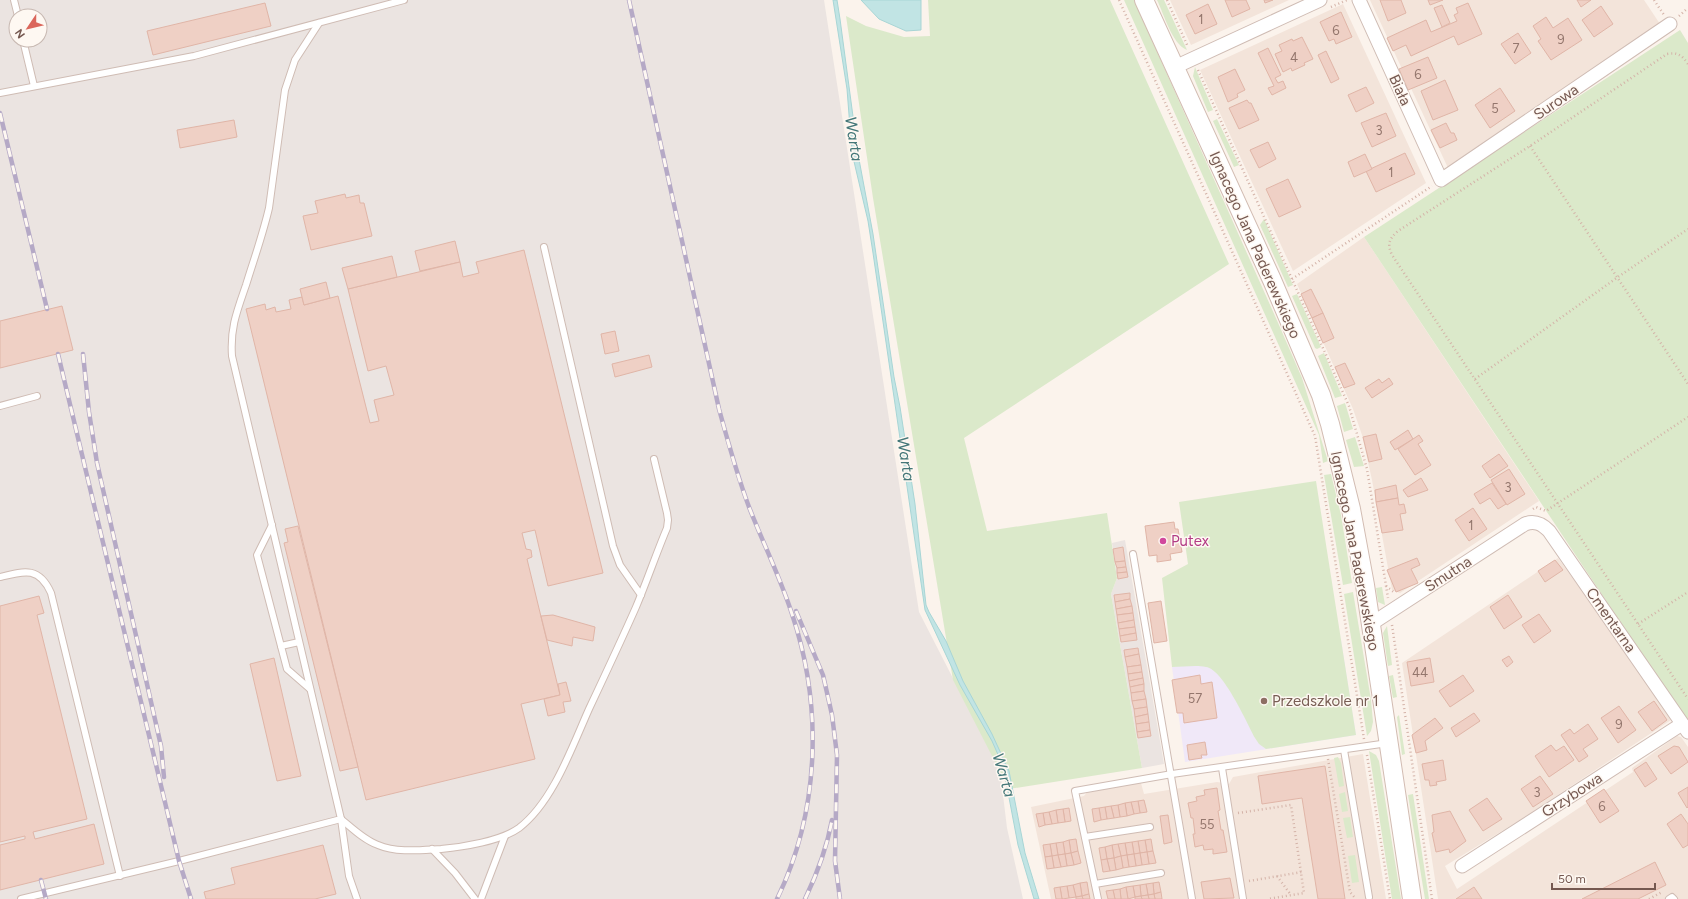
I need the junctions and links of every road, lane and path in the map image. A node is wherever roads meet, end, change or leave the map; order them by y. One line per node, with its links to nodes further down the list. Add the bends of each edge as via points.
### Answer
1 (404, 0): 7 (lane)
2 (1119, 0): 46 (path, via 1315,436)
3 (1144, 0): 12 (main road, Ignacego Jana Paderewskiego)
4 (1167, 0): 10 (path)
5 (1320, 0): 12 (street)
6 (1359, 0): 17 (street, Biała)
7 (319, 23): 14 (lane, via 194,56); 31 (lane, via 296,60 285,90 269,208 232,330 232,356)
8 (1670, 24): 17 (street, Surowa)
9 (25, 48): 14 (lane)
10 (1189, 48)
11 (1688, 64): 16 (path, via 1679,54 1667,54)
12 (1175, 67): 38 (main road, Ignacego Jana Paderewskiego, via 1321,395 1340,459 1351,509)
13 (1198, 69): 21 (path)
14 (34, 86): 15 (lane)
15 (0, 93)
16 (1530, 146): 20 (path); 22 (path, via 1398,231 1389,241 1388,247 1392,255)
17 (1441, 180): 21 (path)
18 (1688, 229): 20 (path)
19 (544, 246): 35 (lane, via 613,546 620,564)
20 (1618, 277): 22 (path); 23 (path)
21 (1292, 279): 36 (path, via 1349,406 1367,469)
22 (1476, 379): 28 (path)
23 (1688, 384)
24 (37, 396): 25 (lane)
25 (0, 406)
26 (1688, 417): 28 (path)
27 (654, 459): 35 (lane, via 668,520)
28 (1558, 503): 29 (path); 39 (path)
29 (1546, 511)
30 (1525, 524): 38 (street, Smutna); 44 (street, Cmentarna, via 1536,522 1549,531)
31 (272, 526): 40 (lane); 41 (lane, via 258,555)
32 (1133, 554): 50 (lane)
33 (0, 577): 60 (lane, via 24,571 34,572 47,583 51,592)
34 (1688, 592): 39 (path)
35 (641, 595): 54 (lane, via 551,790 520,827)
36 (1388, 601)
37 (1391, 623): 78 (path)
38 (1371, 624): 45 (main road, Ignacego Jana Paderewskiego)
39 (1638, 624): 43 (path)
40 (299, 642): 41 (lane); 42 (lane)
41 (281, 646): 42 (lane, via 287,669)
42 (310, 689): 52 (lane)
43 (1688, 699)
44 (1685, 728): 57 (street, Grzybowa)
45 (1388, 743): 46 (lane); 77 (main road, Ignacego Jana Paderewskiego)
46 (1365, 747): 47 (lane); 76 (path)
47 (1344, 750): 49 (lane); 66 (lane)
48 (1328, 758): 75 (path, via 1350,892)
49 (1222, 768): 50 (lane); 73 (lane)
50 (1172, 774): 55 (lane, via 1075,791); 72 (lane)
51 (1236, 814): 58 (path, via 1291,805)
52 (341, 819): 56 (lane, via 378,846 393,849); 60 (lane); 68 (lane, via 349,876)
53 (1150, 827): 55 (lane)
54 (505, 836): 56 (lane); 70 (lane)
55 (1085, 837): 63 (lane)
56 (432, 849): 69 (lane, via 455,872)
57 (1462, 866)
58 (1302, 872): 61 (path); 65 (path, via 1304,893)
59 (1161, 873): 63 (lane)
60 (120, 876): 67 (lane)
61 (1277, 876): 62 (path); 65 (path)
62 (1247, 881)
63 (1095, 884): 71 (lane)
64 (1668, 890): 79 (path)
65 (1291, 895): 74 (path)
66 (1369, 897)
67 (21, 899)
68 (357, 899)
69 (475, 899)
70 (481, 899)
71 (1098, 899)
72 (1192, 899)
73 (1243, 899)
74 (1268, 899)
75 (1356, 899)
76 (1390, 899)
77 (1412, 899)
78 (1432, 899)
79 (1649, 899)
80 (1669, 899): 81 (lane)
81 (1674, 899)

